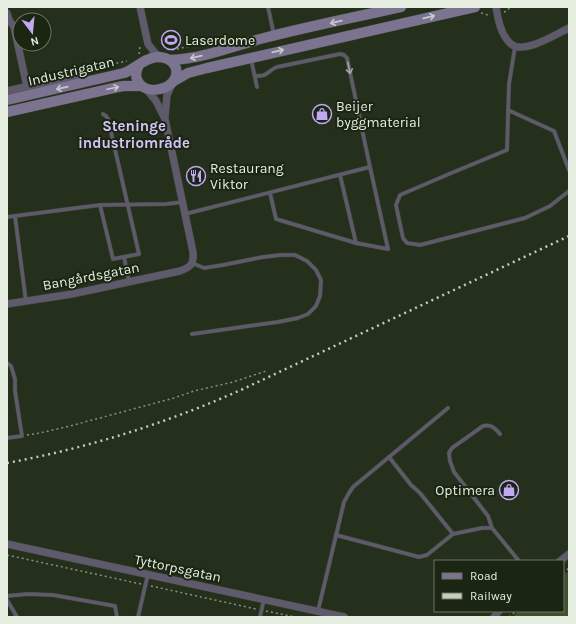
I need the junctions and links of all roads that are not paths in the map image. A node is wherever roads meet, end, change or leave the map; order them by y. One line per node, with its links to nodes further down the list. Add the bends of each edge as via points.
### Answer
1 (140, 7): 9 (street)
2 (268, 7): 8 (lane)
3 (399, 7): 8 (main road, one-way to 8)
4 (475, 7): 12 (main road, one-way to 4)
5 (496, 7): 10 (street, via 502,32)
6 (7, 13): 17 (street, via 14,27)
7 (569, 28): 10 (street, via 538,44)
8 (274, 36): 11 (main road, one-way to 11, via 181,60)
9 (148, 44): 11 (street, via 156,54); 13 (street)
10 (515, 47): 22 (lane)
11 (167, 56): 13 (main road); 16 (main road, via 177,71)
12 (250, 58): 14 (lane); 16 (main road, via 194,71)
13 (138, 61): 15 (main road, Industrigatan, via 131,70 124,73); 18 (main road, via 137,81)
14 (255, 76): 19 (lane); 27 (lane, one-way to 27, via 263,76 277,67 344,55 347,58)
15 (90, 81): 17 (street, via 74,76); 21 (main road, Industrigatan, one-way to 21)
16 (173, 82): 18 (main road, via 159,90); 25 (street, via 166,102)
17 (27, 87): 20 (street)
18 (143, 87): 23 (main road, Industrigatan, one-way to 18, via 124,86); 25 (street, via 156,101)
19 (257, 87)
20 (7, 91)
21 (7, 100)
22 (508, 110): 26 (lane, via 554,130); 30 (lane, via 507,150 400,195 396,205 403,238 407,243 420,245 525,218 550,206)
23 (7, 112)
24 (103, 114): 33 (lane, via 108,119)
25 (165, 119): 32 (street)
26 (567, 160): 28 (lane)
27 (370, 167): 29 (lane); 38 (lane, via 388,249)
28 (569, 170)
29 (340, 175): 31 (lane); 38 (lane)
30 (569, 192)
31 (270, 193): 35 (lane); 38 (lane, via 276,219)
32 (183, 202): 33 (lane); 35 (street)
33 (128, 204): 34 (lane); 39 (lane, via 139,254)
34 (100, 206): 36 (lane); 39 (lane, via 113,259)
35 (185, 214): 40 (street, via 194,257)
36 (15, 216): 37 (lane); 42 (lane)
37 (7, 217)
38 (356, 243)
39 (124, 257): 41 (lane)
40 (192, 263): 41 (street, Bangårdsgatan, via 180,271); 44 (lane, via 204,268 263,257 295,255 307,261 321,280 320,296 316,306 308,314 278,322)
41 (130, 282): 42 (street, Bangårdsgatan)
42 (26, 302): 43 (street, Bangårdsgatan)
43 (7, 304)
44 (192, 334)
45 (7, 363): 48 (lane, via 11,366 15,378 22,436)
46 (448, 408): 49 (lane)
47 (500, 434): 50 (lane, via 491,426 483,426 452,448 449,454 454,472 488,516)
48 (7, 438)
49 (389, 457): 51 (lane); 52 (lane, via 353,487 344,502)
50 (492, 528): 51 (lane); 54 (lane)
51 (453, 534): 52 (lane, via 427,555 418,557)
52 (336, 535): 59 (lane)
53 (7, 544): 55 (street, Tyttorpsgatan)
54 (518, 560)
55 (148, 574): 58 (street, Tyttorpsgatan); 62 (lane)
56 (7, 596): 61 (lane, via 53,595 114,606)
57 (7, 600): 60 (lane)
58 (264, 600): 59 (street, Tyttorpsgatan); 63 (lane)
59 (318, 611): 64 (street, Tyttorpsgatan)
60 (17, 617)
61 (117, 617)
62 (138, 617)
63 (260, 617)
64 (344, 617)

